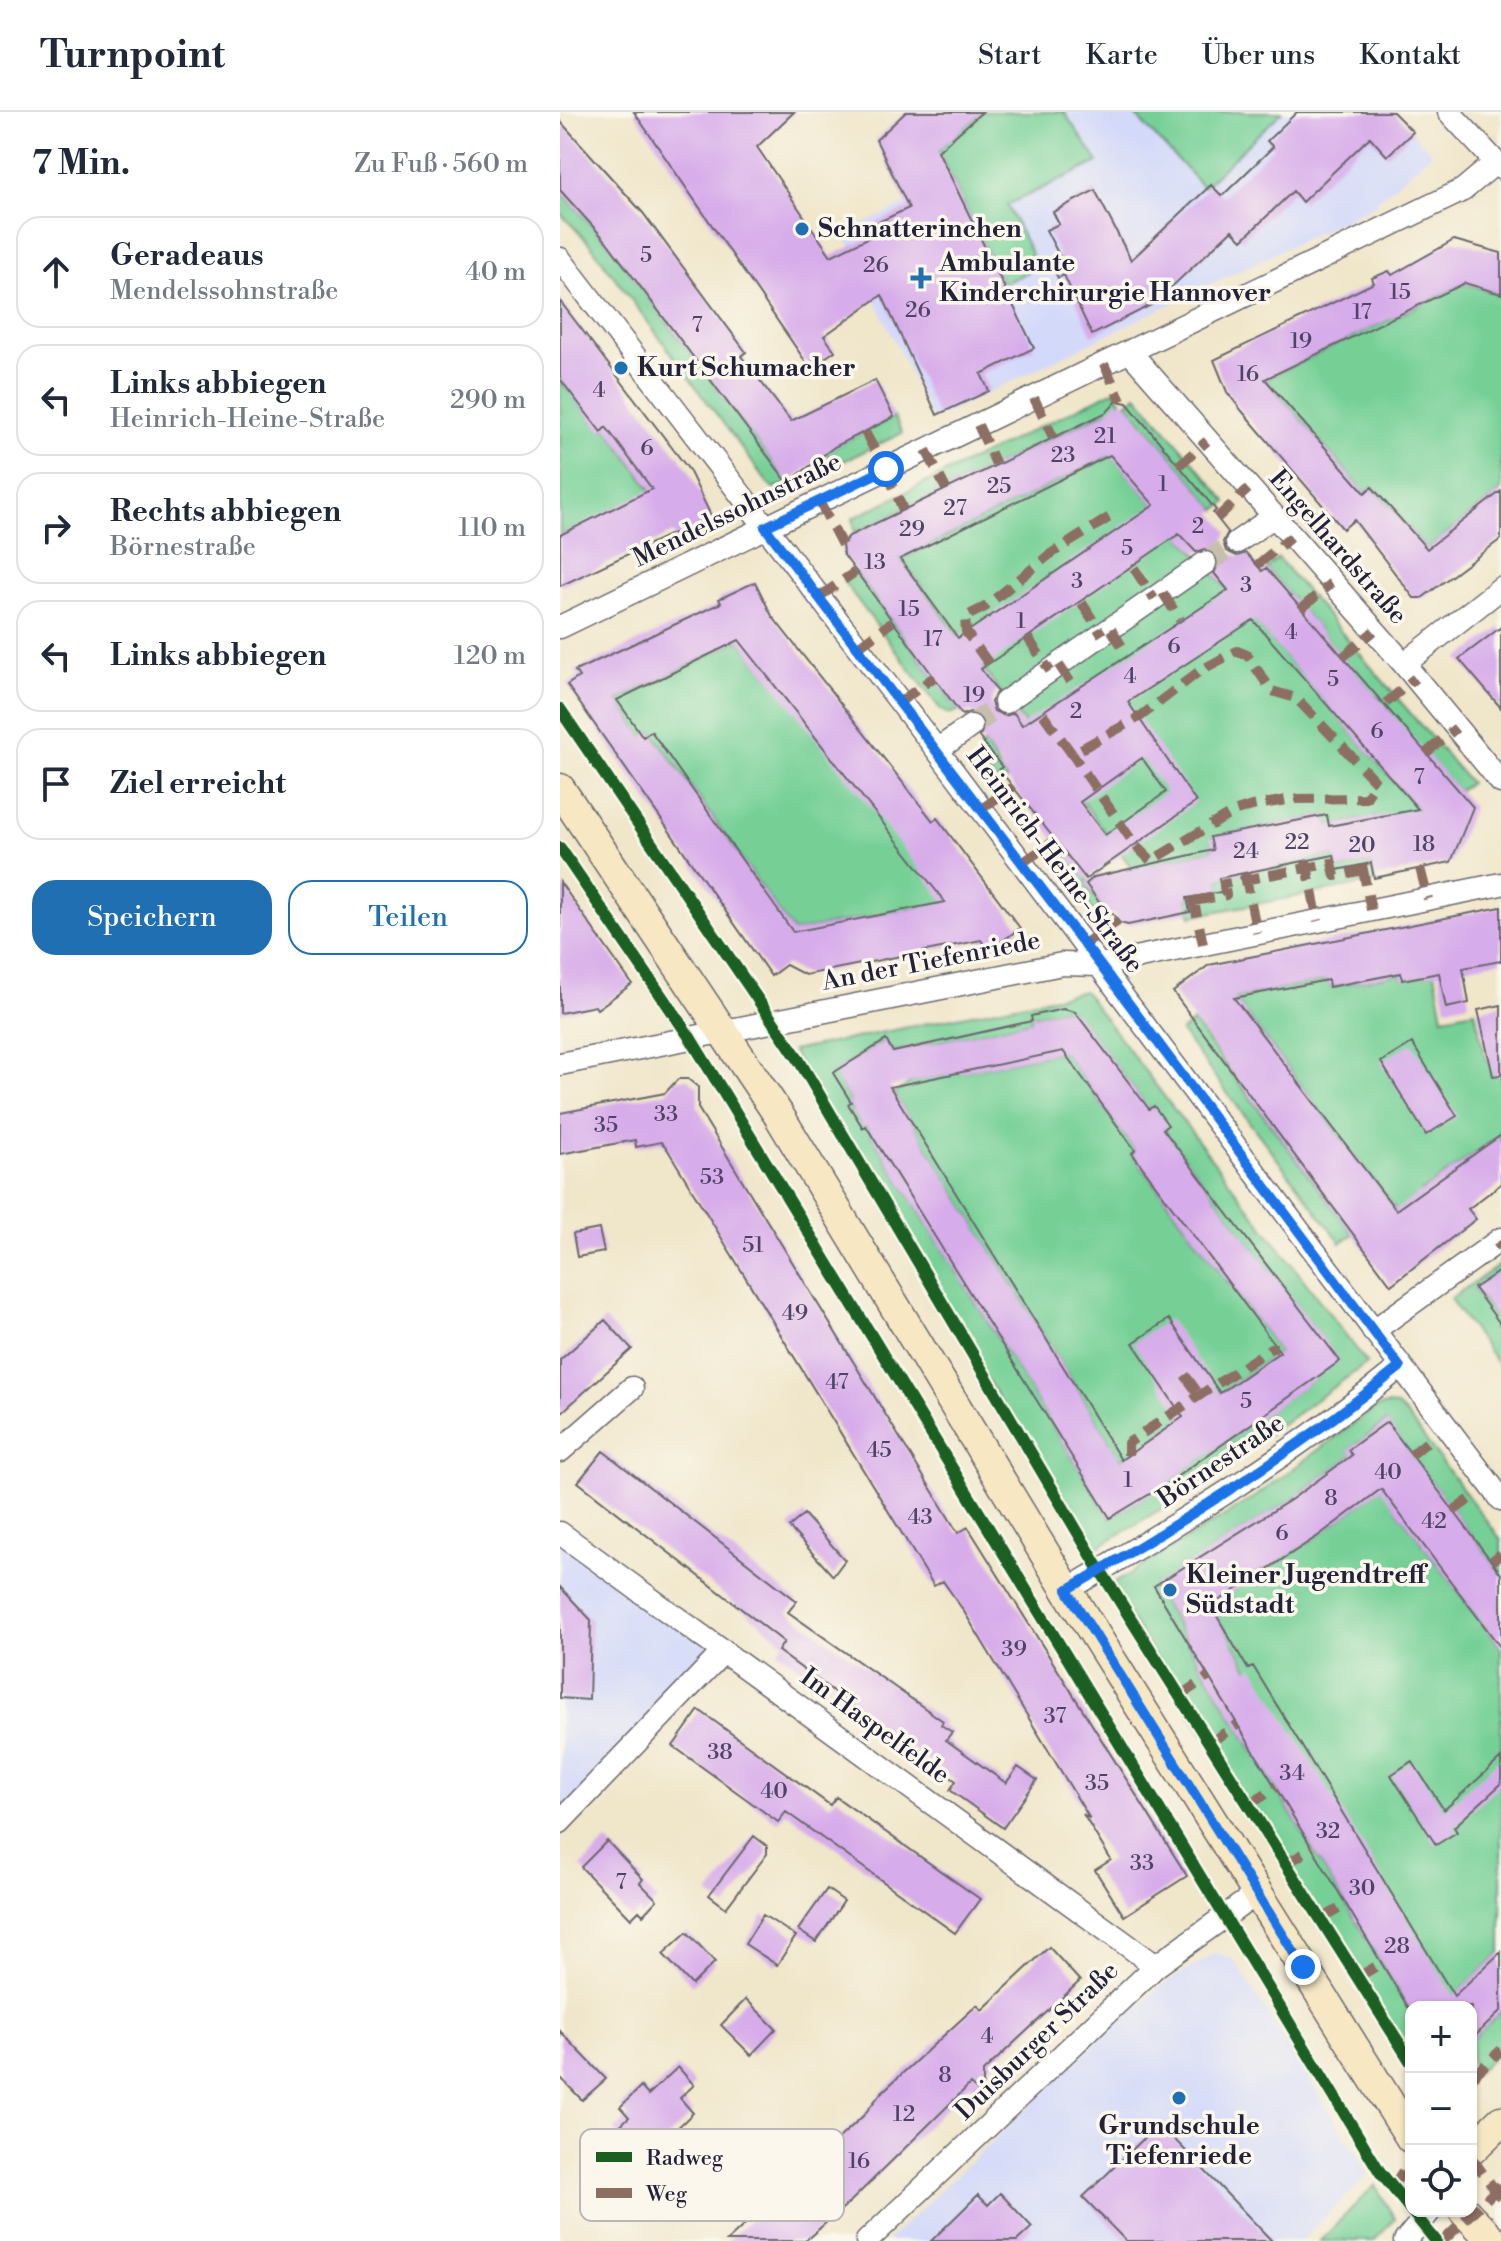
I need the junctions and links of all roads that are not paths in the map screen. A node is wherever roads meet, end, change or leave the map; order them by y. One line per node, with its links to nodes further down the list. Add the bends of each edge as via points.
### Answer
1 (1449, 112): 2 (street)
2 (1498, 166): 4 (street, Mendelssohnstraße, via 1463,190)
3 (560, 259): 6 (street, Heinrich-Heine-Straße)
4 (1130, 352): 5 (street, Engelhardstraße); 6 (street, Mendelssohnstraße)
5 (1273, 517): 7 (street); 11 (street, Engelhardstraße)
6 (765, 527): 10 (street, Mendelssohnstraße); 14 (street, Heinrich-Heine-Straße)
7 (1237, 542)
8 (1205, 563): 12 (street)
9 (1501, 588): 11 (street)
10 (560, 627)
11 (1404, 664): 15 (street, Engelhardstraße)
12 (1005, 702)
13 (971, 726): 14 (street)
14 (937, 750): 18 (street, Heinrich-Heine-Straße)
15 (1501, 782)
16 (560, 789): 19 (street)
17 (1501, 884): 18 (street, An der Tiefenriede)
18 (1100, 965): 19 (street, An der Tiefenriede, via 1062,964); 22 (street, Heinrich-Heine-Straße)
19 (725, 1032): 20 (street, An der Tiefenriede); 28 (street)
20 (560, 1064)
21 (1501, 1239): 22 (street)
22 (1373, 1331): 23 (street, Heinrich-Heine-Straße)
23 (1400, 1367): 26 (street, Heinrich-Heine-Straße); 28 (street, Börnestraße, via 1263,1468)
24 (632, 1388): 25 (street)
25 (560, 1451)
26 (1501, 1499)
27 (560, 1533): 29 (street, Im Haspelfelde)
28 (1067, 1590): 31 (street)
29 (724, 1651): 30 (street); 32 (street, Im Haspelfelde)
30 (560, 1822)
31 (1256, 1894): 32 (street, Duisburger Straße); 34 (street)
32 (1156, 1966): 38 (street, Duisburger Straße)
33 (1501, 2121): 35 (street)
34 (1405, 2129)
35 (1476, 2145)
36 (1425, 2217): 39 (street)
37 (1470, 2217): 40 (street)
38 (867, 2241)
39 (1405, 2241)
40 (1493, 2241)

